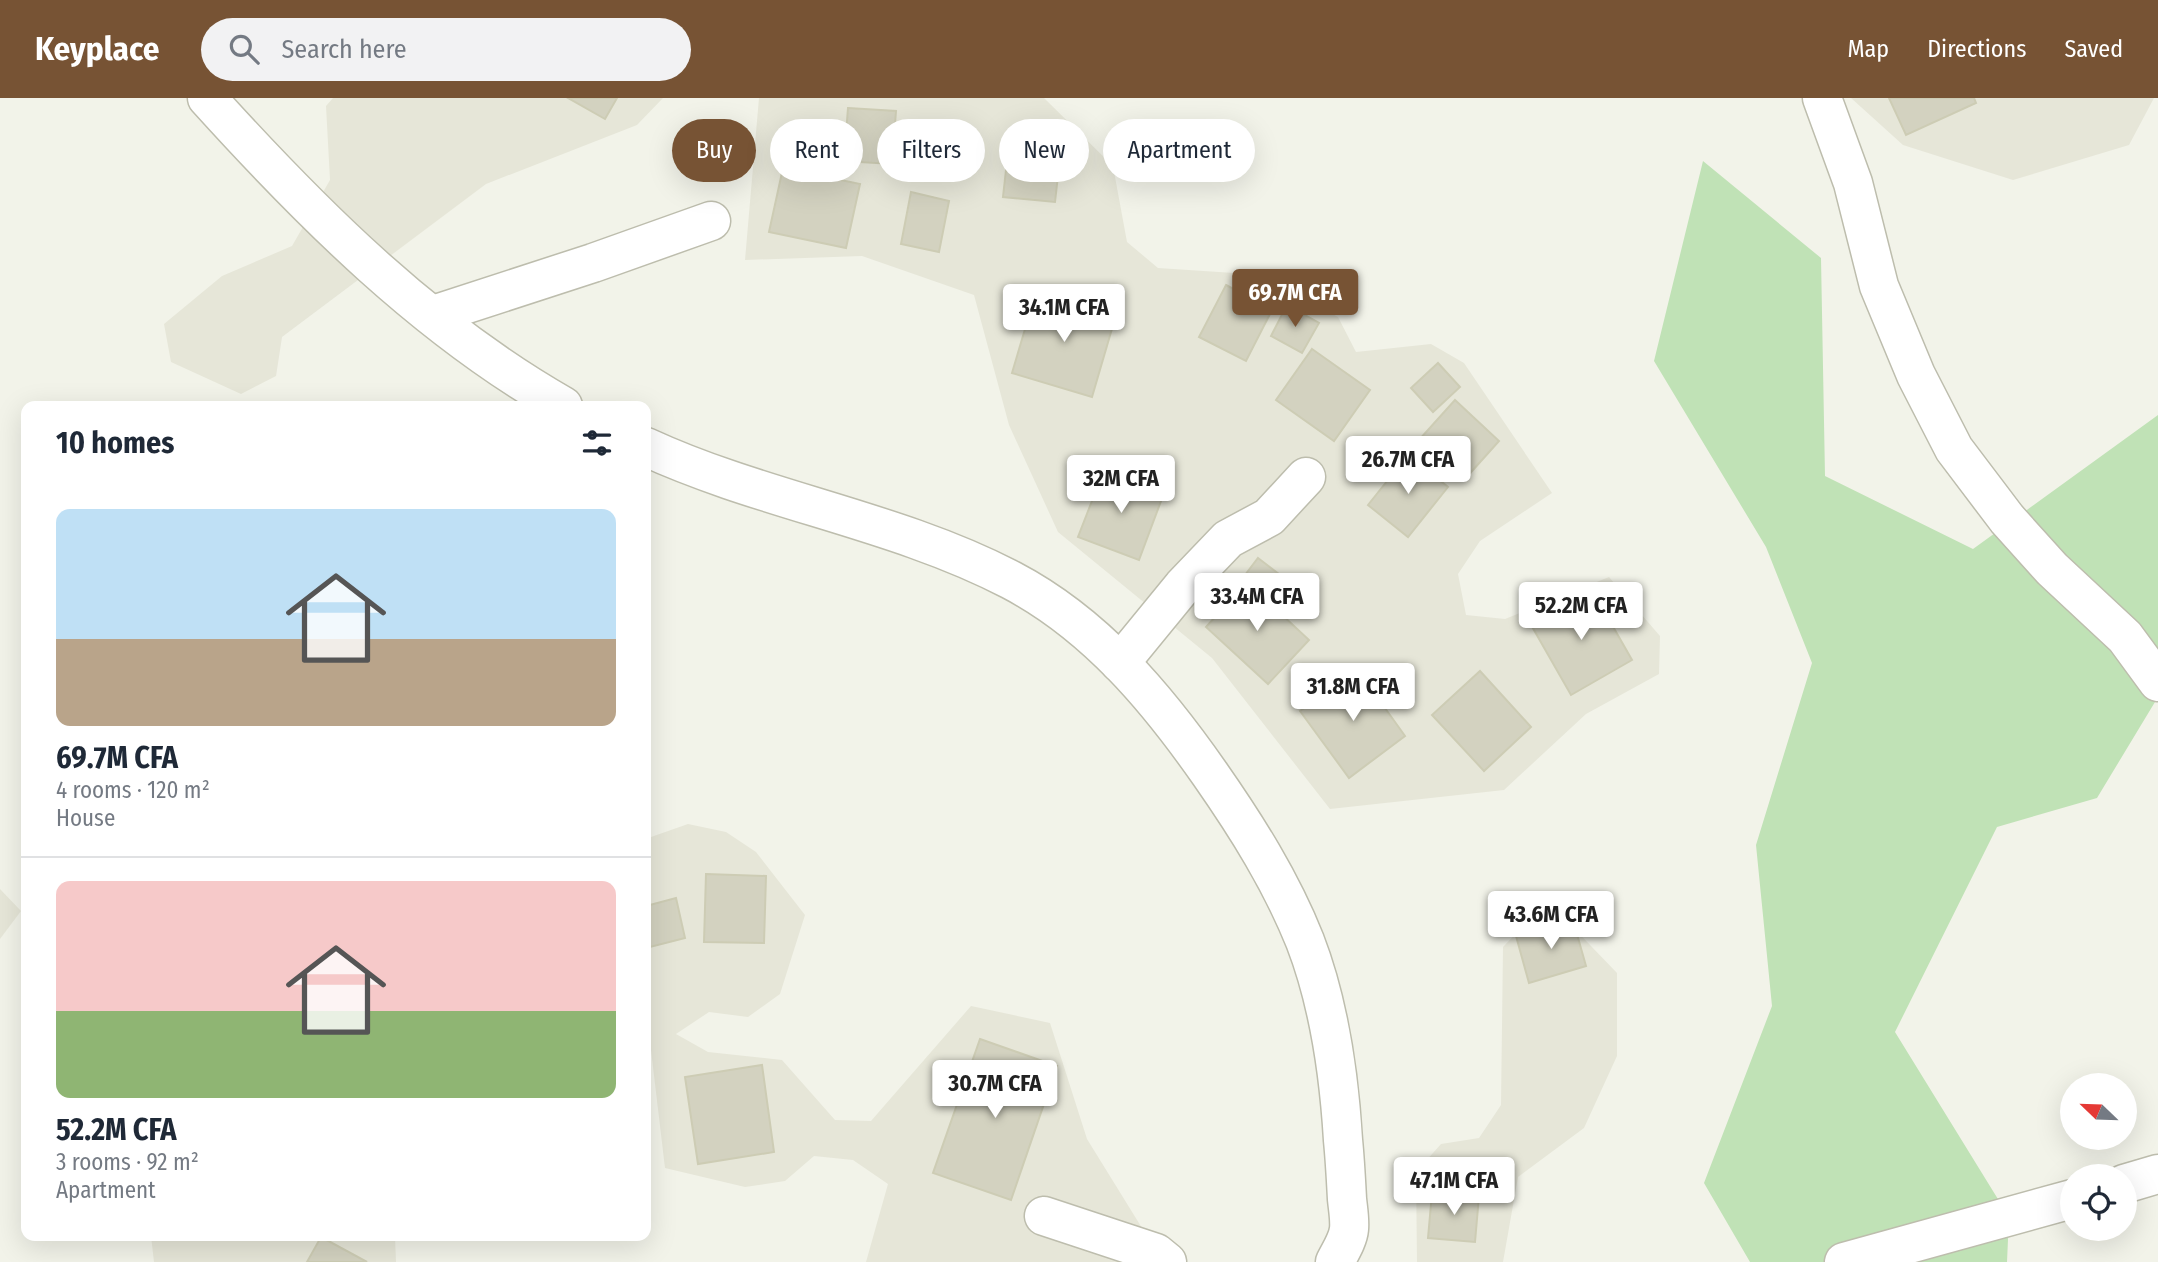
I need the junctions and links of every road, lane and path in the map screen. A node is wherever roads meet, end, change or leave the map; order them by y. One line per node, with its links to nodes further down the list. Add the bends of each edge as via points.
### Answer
1 (207, 98): 4 (street, via 334,231)
2 (1822, 98): 9 (street, via 1853,183 1879,286 1916,375 1954,449 2007,519 2052,569 2125,637)
3 (711, 221): 4 (street)
4 (433, 316): 5 (street)
5 (554, 401)
6 (651, 449): 8 (street, via 920,542 1012,581 1075,621)
7 (1306, 477): 8 (street, via 1269,517 1228,539)
8 (1121, 663): 15 (street, via 1197,755 1241,819 1305,941 1322,993 1332,1046 1342,1121)
9 (2158, 682)
10 (2158, 1174): 11 (street)
11 (2137, 1180)
12 (2060, 1203): 14 (street)
13 (1044, 1216): 16 (street, via 1156,1253)
14 (1921, 1251): 17 (street)
15 (1348, 1252)
16 (1167, 1262)
17 (1844, 1262)

